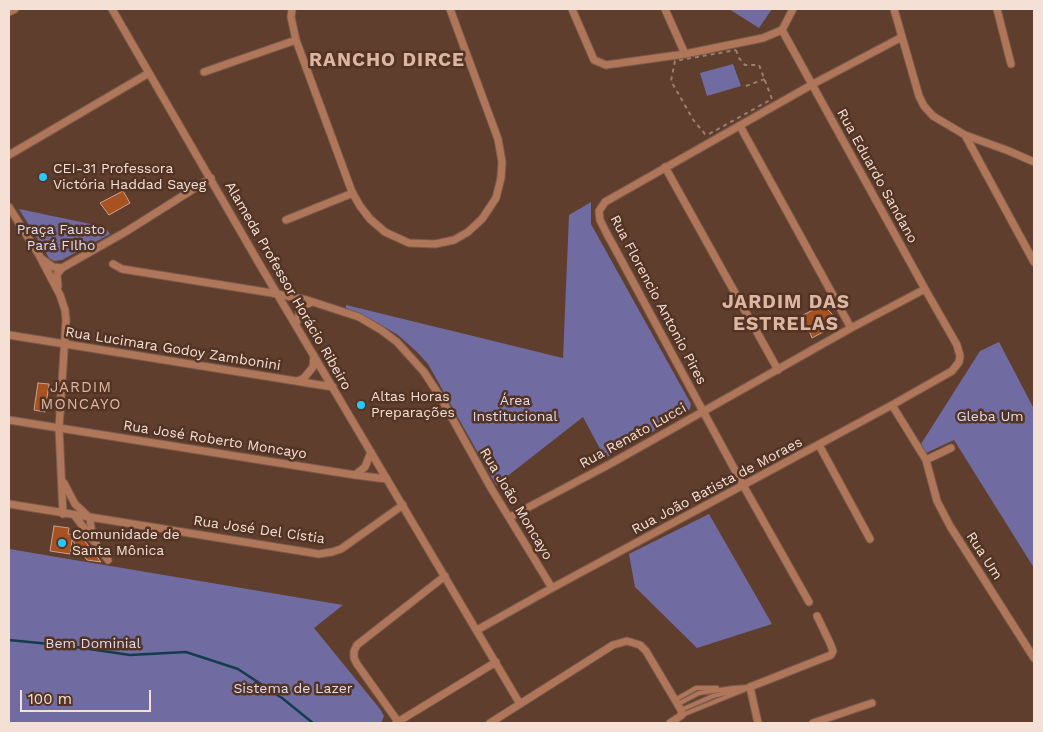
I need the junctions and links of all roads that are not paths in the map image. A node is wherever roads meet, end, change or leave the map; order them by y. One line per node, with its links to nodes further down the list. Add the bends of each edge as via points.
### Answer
1 (15, 9): 10 (street)
2 (112, 9): 17 (street, Alameda Professor Horácio Ribeiro)
3 (292, 9): 13 (street)
4 (450, 9): 25 (street, via 502,152 496,198 482,219 468,232 454,240 435,244 409,243 385,232 370,219)
5 (572, 9): 14 (street, via 591,54 599,63 612,65)
6 (665, 9): 14 (street)
7 (793, 9): 11 (street)
8 (894, 9): 12 (street)
9 (997, 9): 15 (street)
10 (9, 12)
11 (782, 30): 14 (street, via 763,38); 18 (street, Rua Eduardo Sandano)
12 (902, 36): 18 (street, Rua Florencio Antonio Pires); 20 (street, via 924,106 933,116)
13 (296, 40): 16 (street); 25 (street)
14 (685, 54)
15 (1011, 64)
16 (204, 72)
17 (149, 73): 21 (street); 24 (street, Alameda Professor Horácio Ribeiro)
18 (813, 84): 19 (street, Rua Florencio Antonio Pires); 32 (street, Rua Eduardo Sandano)
19 (740, 126): 23 (street, Rua Florencio Antonio Pires); 37 (street)
20 (965, 136): 22 (street); 29 (street)
21 (9, 155)
22 (1034, 162)
23 (665, 167): 42 (street); 46 (street, Rua Florencio Antonio Pires, via 605,202 599,211 600,220)
24 (211, 178): 31 (street); 33 (street, Alameda Professor Horácio Ribeiro)
25 (353, 193): 27 (street)
26 (9, 207): 28 (street)
27 (286, 220)
28 (38, 255): 31 (street, via 53,267); 34 (street)
29 (1034, 262)
30 (113, 264): 33 (street, Rua João Moncayo, via 122,269)
31 (62, 268): 34 (street, via 57,274)
32 (925, 289): 37 (street, Rua Renato Lucci); 41 (street, Rua Eduardo Sandano, via 958,345)
33 (278, 294): 35 (street, Rua João Moncayo); 36 (street, Alameda Professor Horácio Ribeiro)
34 (60, 295): 39 (street, via 66,320)
35 (312, 302): 36 (street, via 301,309); 61 (street, Rua João Moncayo, via 359,317 397,342 428,378)
36 (296, 324): 40 (street, Alameda Professor Horácio Ribeiro)
37 (851, 328): 42 (street, Rua Renato Lucci)
38 (9, 335): 39 (street, Rua Lucimara Godoy Zambonini)
39 (65, 345): 43 (street, Rua Lucimara Godoy Zambonini); 48 (street)
40 (314, 355): 43 (street, via 313,367); 44 (street, Alameda Professor Horácio Ribeiro)
41 (960, 356): 45 (street, Rua João Batista de Moraes, via 952,370)
42 (778, 370): 46 (street, Rua Renato Lucci)
43 (298, 381): 44 (street, Rua Lucimara Godoy Zambonini)
44 (333, 387): 51 (street, Alameda Professor Horácio Ribeiro)
45 (892, 405): 49 (street, Rua João Batista de Moraes); 52 (street, Rua Um)
46 (704, 411): 56 (street, Rua Florencio Antonio Pires); 61 (street, Rua Renato Lucci)
47 (9, 420): 48 (street, Rua José Roberto Moncayo)
48 (59, 428): 53 (street, Rua José Roberto Moncayo); 54 (street)
49 (819, 445): 56 (street, Rua João Batista de Moraes); 65 (street)
50 (951, 448): 52 (street)
51 (372, 452): 53 (street, via 365,466); 55 (street, Alameda Professor Horácio Ribeiro)
52 (926, 460): 72 (street, Rua Um, via 937,502 950,526)
53 (355, 475): 55 (street, Rua José Roberto Moncayo)
54 (62, 478): 59 (street); 62 (street, via 75,504)
55 (387, 479): 58 (street, Alameda Professor Horácio Ribeiro)
56 (743, 485): 68 (street, Rua João Batista de Moraes); 69 (street, Rua Florencio Antonio Pires)
57 (9, 504): 59 (street, Rua José Del Cístia)
58 (403, 505): 63 (street, Rua José Del Cístia, via 341,550 318,554); 67 (street, Alameda Professor Horácio Ribeiro)
59 (63, 514): 60 (street, Rua José Del Cístia)
60 (75, 516): 62 (street, Rua José Del Cístia); 64 (street)
61 (510, 517): 68 (street, Rua João Moncayo)
62 (90, 518): 63 (street, Rua José Del Cístia); 64 (street)
63 (105, 520): 64 (street, via 97,526)
64 (92, 537): 66 (street)
65 (870, 539)
66 (108, 560)
67 (445, 576): 71 (street, Alameda Professor Horácio Ribeiro); 78 (street, via 354,651 357,664)
68 (552, 588): 71 (street, Rua João Batista de Moraes)
69 (809, 602)
70 (817, 616): 74 (street, via 832,655)
71 (477, 630): 73 (street, Alameda Professor Horácio Ribeiro)
72 (1034, 658)
73 (496, 662): 75 (street, Alameda Professor Horácio Ribeiro); 78 (street)
74 (750, 687): 77 (lane); 77 (lane, via 696,688); 81 (street)
75 (520, 704): 77 (street, via 613,645 627,641 646,651); 79 (street)
76 (872, 704): 82 (street)
77 (679, 707): 80 (street)
78 (398, 722)
79 (490, 723)
80 (670, 723)
81 (758, 723)
82 (813, 723)

